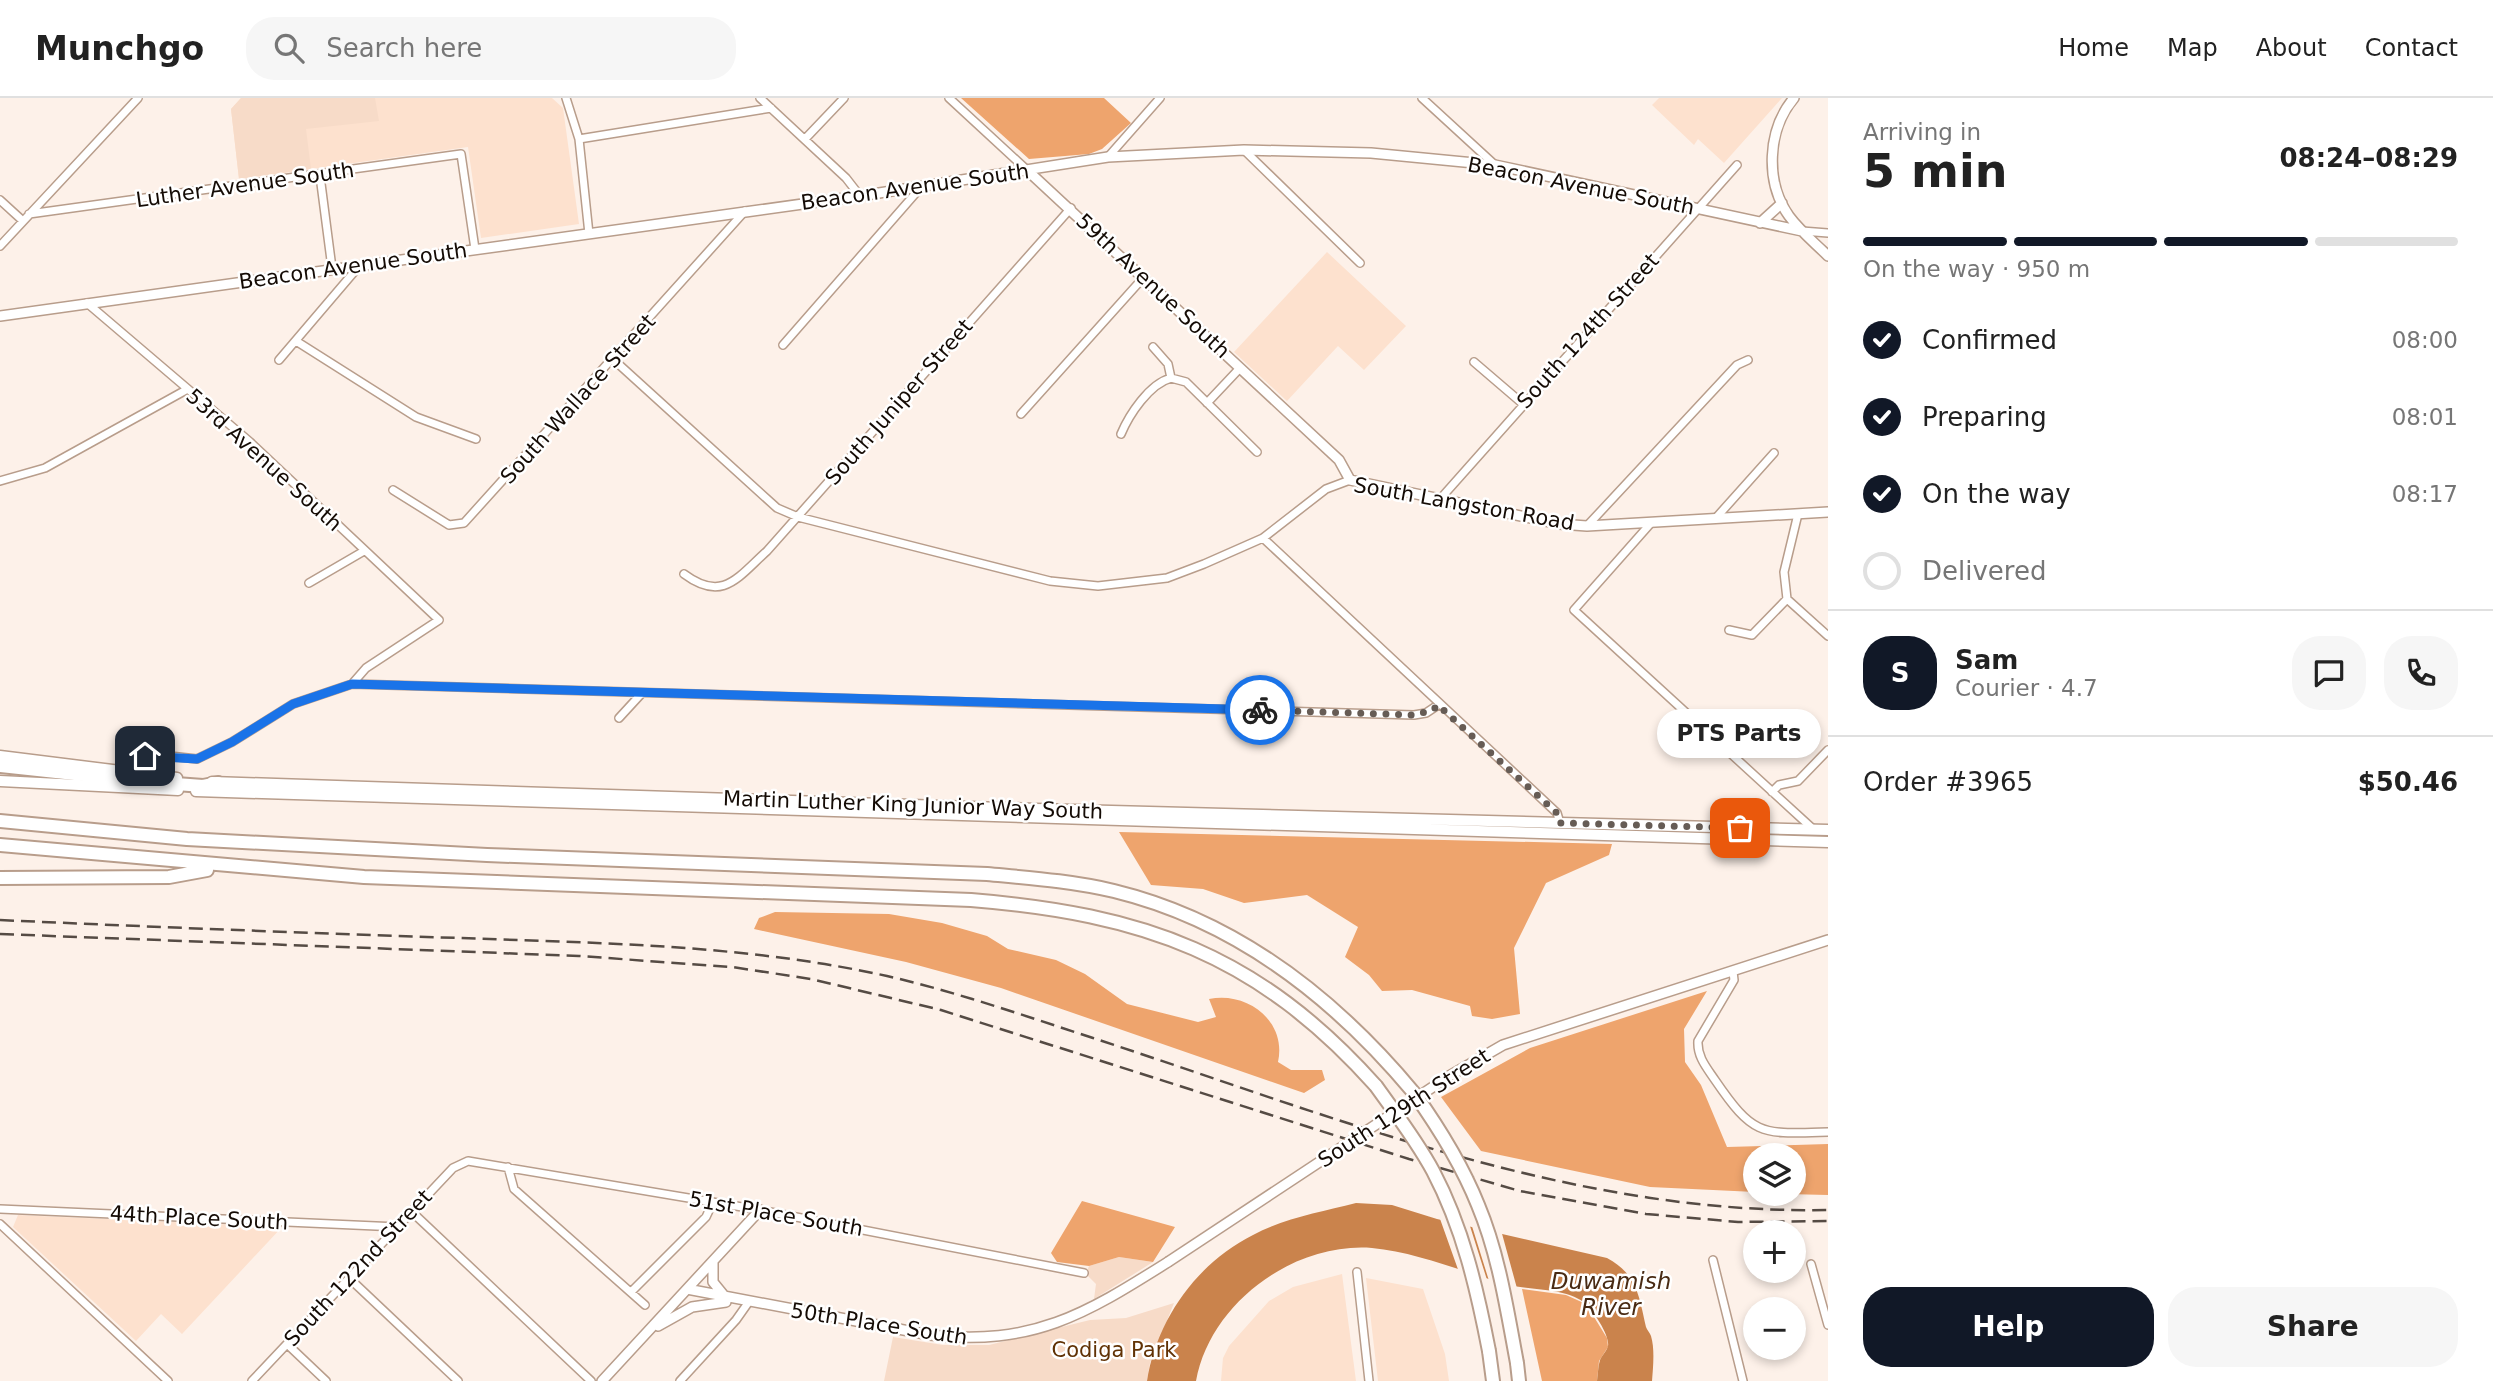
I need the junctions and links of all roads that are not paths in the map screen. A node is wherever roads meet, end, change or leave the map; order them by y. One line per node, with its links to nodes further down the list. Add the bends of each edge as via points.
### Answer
1 (138, 98): 25 (street)
2 (566, 98): 10 (street)
3 (760, 98): 9 (street)
4 (844, 98): 11 (street)
5 (949, 98): 16 (street, 59th Avenue South)
6 (1160, 98): 13 (street)
7 (1422, 98): 15 (street)
8 (1792, 99): 21 (street, via 1777,126 1774,143 1772,165)
9 (771, 108): 10 (street); 11 (street)
10 (579, 139): 30 (street)
11 (805, 139): 19 (street)
12 (1244, 150): 13 (street, Beacon Avenue South); 15 (street, Beacon Avenue South, via 1371,153); 34 (street)
13 (1108, 157): 16 (street, Beacon Avenue South)
14 (1737, 165): 23 (street, South 124th Street)
15 (1495, 166): 23 (street, Beacon Avenue South)
16 (1027, 170): 18 (street, Beacon Avenue South); 22 (street, 59th Avenue South)
17 (320, 176): 25 (street, Luther Avenue South); 32 (street, Luther Avenue South, via 461,154); 36 (street)
18 (922, 186): 19 (street, Beacon Avenue South); 41 (street)
19 (860, 195): 24 (street, Beacon Avenue South)
20 (0, 200): 26 (street)
21 (1782, 203): 27 (street); 28 (street)
22 (1071, 208): 37 (street, 59th Avenue South); 63 (street, South Juniper Street)
23 (1695, 208): 27 (street, Beacon Avenue South); 51 (street, South 124th Street)
24 (745, 211): 30 (street, Beacon Avenue South); 44 (street, South Wallace Street)
25 (29, 215): 26 (street)
26 (23, 221): 31 (street)
27 (1760, 223): 28 (street, Beacon Avenue South)
28 (1802, 231): 29 (street, Beacon Avenue South); 33 (street)
29 (1828, 233)
30 (589, 234): 32 (street, Beacon Avenue South)
31 (0, 246)
32 (475, 249): 35 (street, Beacon Avenue South)
33 (1828, 256)
34 (1360, 263)
35 (360, 265): 36 (street, Beacon Avenue South); 40 (street)
36 (332, 268): 38 (street, Beacon Avenue South)
37 (1143, 278): 47 (street, 59th Avenue South); 52 (street)
38 (87, 303): 39 (street, Beacon Avenue South); 49 (street, 53rd Avenue South)
39 (0, 316)
40 (296, 341): 43 (street); 54 (street, via 416,417)
41 (783, 345)
42 (1153, 347): 48 (street, via 1168,364)
43 (279, 360)
44 (614, 360): 59 (street, South Wallace Street, via 462,525 446,523); 63 (street, South Langston Road, via 763,498)
45 (1748, 360): 66 (street, via 1737,365)
46 (1474, 362): 51 (street)
47 (1240, 368): 50 (street); 57 (street, 59th Avenue South, via 1339,460)
48 (1171, 379): 50 (street, via 1186,383); 53 (street, via 1158,384 1128,418)
49 (186, 390): 58 (street, via 45,468); 68 (street, 53rd Avenue South, via 250,442)
50 (1208, 403): 55 (street)
51 (1523, 404): 60 (street, South 124th Street)
52 (1021, 414)
53 (1121, 434)
54 (476, 439)
55 (1257, 452)
56 (1774, 453): 64 (street)
57 (1350, 480): 60 (street, South Langston Road); 67 (street, South Langston Road, via 1326,489)
58 (0, 481)
59 (393, 489)
60 (1441, 498): 66 (street, South Langston Road)
61 (1828, 512): 62 (street, South Langston Road)
62 (1798, 513): 64 (street, South Langston Road); 71 (street, via 1784,572)
63 (798, 517): 67 (street, South Langston Road, via 1050,581 1098,586 1167,578); 69 (street, South Juniper Street, via 729,585 697,584)
64 (1715, 519): 65 (street, South Langston Road)
65 (1651, 523): 66 (street, South Langston Road); 84 (street, via 1574,610)
66 (1587, 526)
67 (1263, 538): 76 (street)
68 (365, 551): 70 (street); 74 (street, 53rd Avenue South, via 439,620 366,668)
69 (684, 574)
70 (309, 583)
71 (1787, 599): 72 (street, via 1752,635); 73 (street)
72 (1728, 630)
73 (1828, 636)
74 (352, 684): 75 (street); 79 (street, via 293,704 197,759)
75 (642, 693): 76 (street, via 1414,715); 77 (street)
76 (1438, 705): 86 (street, via 1557,813)
77 (619, 719)
78 (1828, 750): 84 (street, via 1798,781 1779,785)
79 (124, 751)
80 (0, 756): 83 (main road, Martin Luther King Junior Way South)
81 (0, 766): 83 (highway, via 149,782)
82 (0, 781): 89 (main road, Martin Luther King Junior Way South, via 318,797)
83 (218, 783): 86 (main road, Martin Luther King Junior Way South)
84 (1772, 792): 87 (street)
85 (0, 821): 129 (highway, bridge, via 187,839 987,874 1064,881 1149,900 1227,933 1312,988 1348,1020 1414,1093 1440,1130 1479,1206 1497,1262)
86 (1560, 823): 87 (main road, Martin Luther King Junior Way South)
87 (1813, 829): 88 (main road, Martin Luther King Junior Way South)
88 (1828, 830)
89 (1827, 844)
90 (0, 845): 91 (highway)
91 (225, 867): 92 (highway, via 169,877); 128 (highway, bridge, via 1047,906 1140,927 1196,949 1235,968 1308,1018 1376,1086 1418,1144 1446,1198 1474,1276)
92 (0, 878)
93 (1828, 940): 94 (street, South 129th Street)
94 (1733, 972): 95 (street, via 1734,980 1698,1041 1701,1059 1737,1112 1756,1128 1780,1134); 116 (street, South 129th Street, bridge, via 1503,1045 1115,1296)
95 (1828, 1132)
96 (468, 1161): 97 (street, 51st Place South); 101 (street, South 122nd Street, via 453,1168)
97 (508, 1167): 98 (street, 51st Place South); 111 (street, via 514,1189)
98 (713, 1202): 100 (street, 51st Place South); 111 (street, via 706,1217)
99 (0, 1209): 103 (street, 44th Place South)
100 (761, 1210): 105 (street); 108 (street, 51st Place South)
101 (412, 1212): 103 (street, South 122nd Street); 124 (street)
102 (0, 1224): 120 (street)
103 (398, 1227): 109 (street, South 122nd Street)
104 (1713, 1260): 130 (street)
105 (713, 1262): 110 (street); 112 (street, via 713,1282)
106 (1811, 1264): 117 (street)
107 (1357, 1272): 127 (street)
108 (1084, 1273)
109 (349, 1278): 119 (street, South 122nd Street); 123 (street)
110 (687, 1289): 112 (street, 50th Place South); 114 (street); 118 (street)
111 (631, 1292): 115 (street)
112 (732, 1300): 113 (street, 50th Place South); 114 (street)
113 (748, 1303): 116 (street, 50th Place South, via 968,1339 1003,1337); 126 (street)
114 (702, 1304): 118 (street, via 679,1312)
115 (645, 1305)
116 (1088, 1309)
117 (1828, 1325)
118 (638, 1342): 125 (street)
119 (287, 1344): 121 (street, South 122nd Street); 122 (street)
120 (168, 1381)
121 (252, 1381)
122 (326, 1381)
123 (458, 1381)
124 (591, 1381)
125 (602, 1381)
126 (680, 1381)
127 (1369, 1381)
128 (1493, 1381)
129 (1519, 1381)
130 (1743, 1381)

